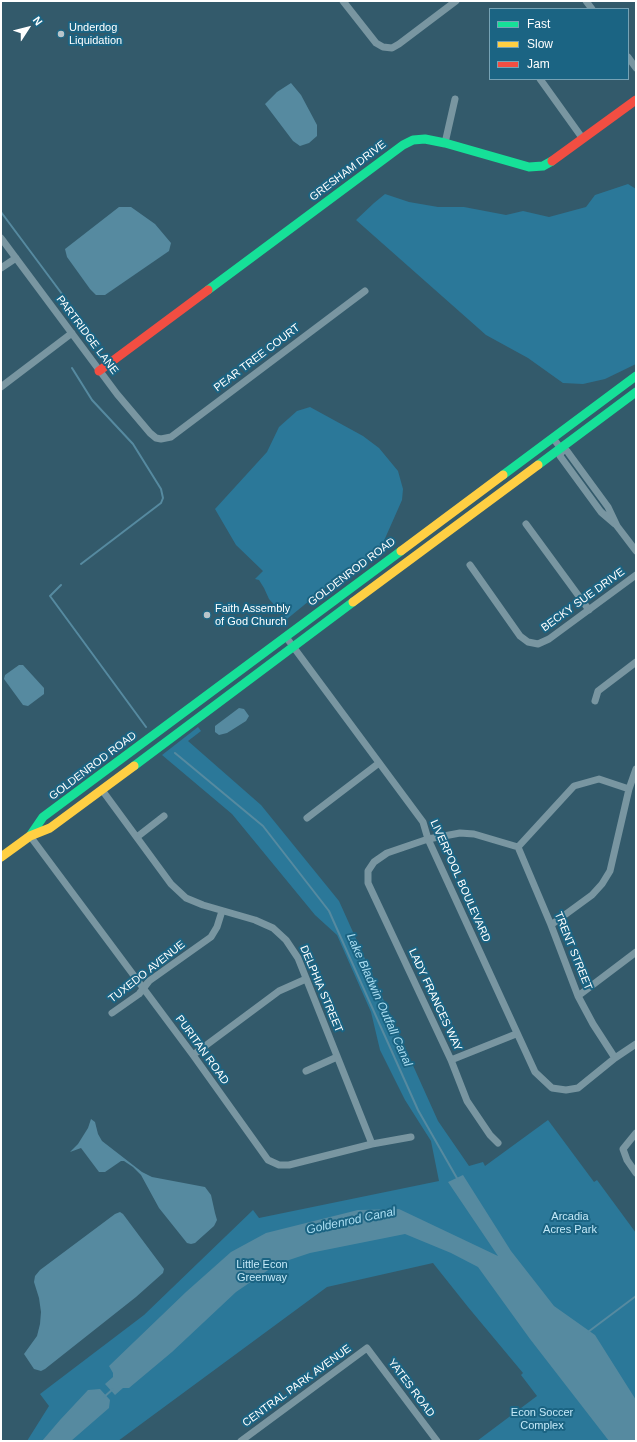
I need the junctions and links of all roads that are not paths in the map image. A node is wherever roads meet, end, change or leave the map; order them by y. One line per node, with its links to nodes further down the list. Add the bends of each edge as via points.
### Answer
1 (342, 1): 2 (street, via 383,48 392,48 399,44)
2 (456, 1)
3 (629, 58): 4 (street)
4 (636, 68)
5 (541, 80): 8 (street)
6 (455, 99): 9 (street)
7 (636, 100): 8 (main road, GRESHAM DRIVE)
8 (583, 139): 9 (main road, GRESHAM DRIVE, via 543,166 529,167)
9 (445, 143): 15 (main road, GRESHAM DRIVE, via 425,139 414,140 403,146)
10 (1, 238): 11 (street, PARTRIDGE LANE)
11 (16, 258): 12 (street); 14 (street, PARTRIDGE LANE)
12 (1, 268)
13 (366, 291): 20 (street, PEAR TREE COURT, via 170,437)
14 (72, 333): 15 (street, PARTRIDGE LANE); 17 (street)
15 (99, 371): 20 (street, PARTRIDGE LANE, via 150,433)
16 (636, 376): 19 (main road, GOLDENROD ROAD)
17 (1, 387)
18 (635, 392): 21 (main road, GOLDENROD ROAD)
19 (553, 438): 21 (street); 27 (main road, GOLDENROD ROAD)
20 (161, 440)
21 (561, 449): 23 (street, via 567,451); 28 (main road, GOLDENROD ROAD)
22 (526, 524): 26 (street)
23 (636, 551)
24 (470, 565): 26 (street, BECKY SUE DRIVE, via 520,636 528,642 538,644 549,639)
25 (636, 575): 26 (street, BECKY SUE DRIVE)
26 (589, 610)
27 (286, 637): 28 (street, LIVERPOOL BOULEVARD); 31 (main road, GOLDENROD ROAD)
28 (294, 648): 32 (main road, GOLDENROD ROAD); 33 (street, LIVERPOOL BOULEVARD)
29 (636, 662): 30 (street, via 598,691)
30 (595, 702)
31 (192, 707): 32 (main road, via 190,716); 39 (main road, GOLDENROD ROAD, via 43,818)
32 (174, 736): 36 (main road, GOLDENROD ROAD)
33 (379, 763): 38 (street); 41 (street, LIVERPOOL BOULEVARD, via 423,822)
34 (636, 769): 35 (street)
35 (629, 789): 42 (street, via 599,779 574,786); 45 (street, via 610,871 592,895)
36 (102, 790): 39 (main road, GOLDENROD ROAD, via 50,828); 40 (street, DELPHIA STREET)
37 (164, 816): 40 (street)
38 (307, 818)
39 (30, 836): 43 (main road, GOLDENROD ROAD); 48 (street, PURITAN ROAD)
40 (137, 837): 44 (street, DELPHIA STREET, via 171,884 186,898)
41 (428, 840): 42 (street, via 460,833 474,834); 51 (street, LIVERPOOL BOULEVARD); 56 (street, LADY FRANCES WAY, via 387,853 374,862 368,871 368,882)
42 (518, 847): 45 (street, TRENT STREET)
43 (1, 857)
44 (222, 910): 47 (street, DELPHIA STREET, via 273,928 286,940 298,958); 48 (street, TUXEDO AVENUE, via 217,927 211,936)
45 (551, 925): 49 (street, TRENT STREET)
46 (636, 952): 49 (street)
47 (306, 979): 53 (street, via 279,991); 54 (street, DELPHIA STREET)
48 (143, 988): 50 (street, TUXEDO AVENUE, via 139,994); 53 (street, PURITAN ROAD)
49 (578, 996): 55 (street, TRENT STREET)
50 (112, 1013)
51 (516, 1034): 55 (street, LIVERPOOL BOULEVARD, via 535,1072 552,1088 578,1088); 56 (street)
52 (636, 1044): 55 (street)
53 (193, 1055): 61 (street, PURITAN ROAD, via 268,1160 280,1165 289,1165)
54 (338, 1057): 57 (street); 61 (street, DELPHIA STREET)
55 (615, 1058)
56 (451, 1060): 60 (street, LADY FRANCES WAY, via 467,1101)
57 (306, 1071)
58 (636, 1133): 62 (street, via 623,1149)
59 (411, 1136): 61 (street, PURITAN ROAD)
60 (498, 1143)
61 (372, 1144)
62 (636, 1173)
63 (367, 1348): 64 (street, CENTRAL PARK AVENUE); 65 (street, YATES ROAD)
64 (241, 1441)
65 (437, 1441)

